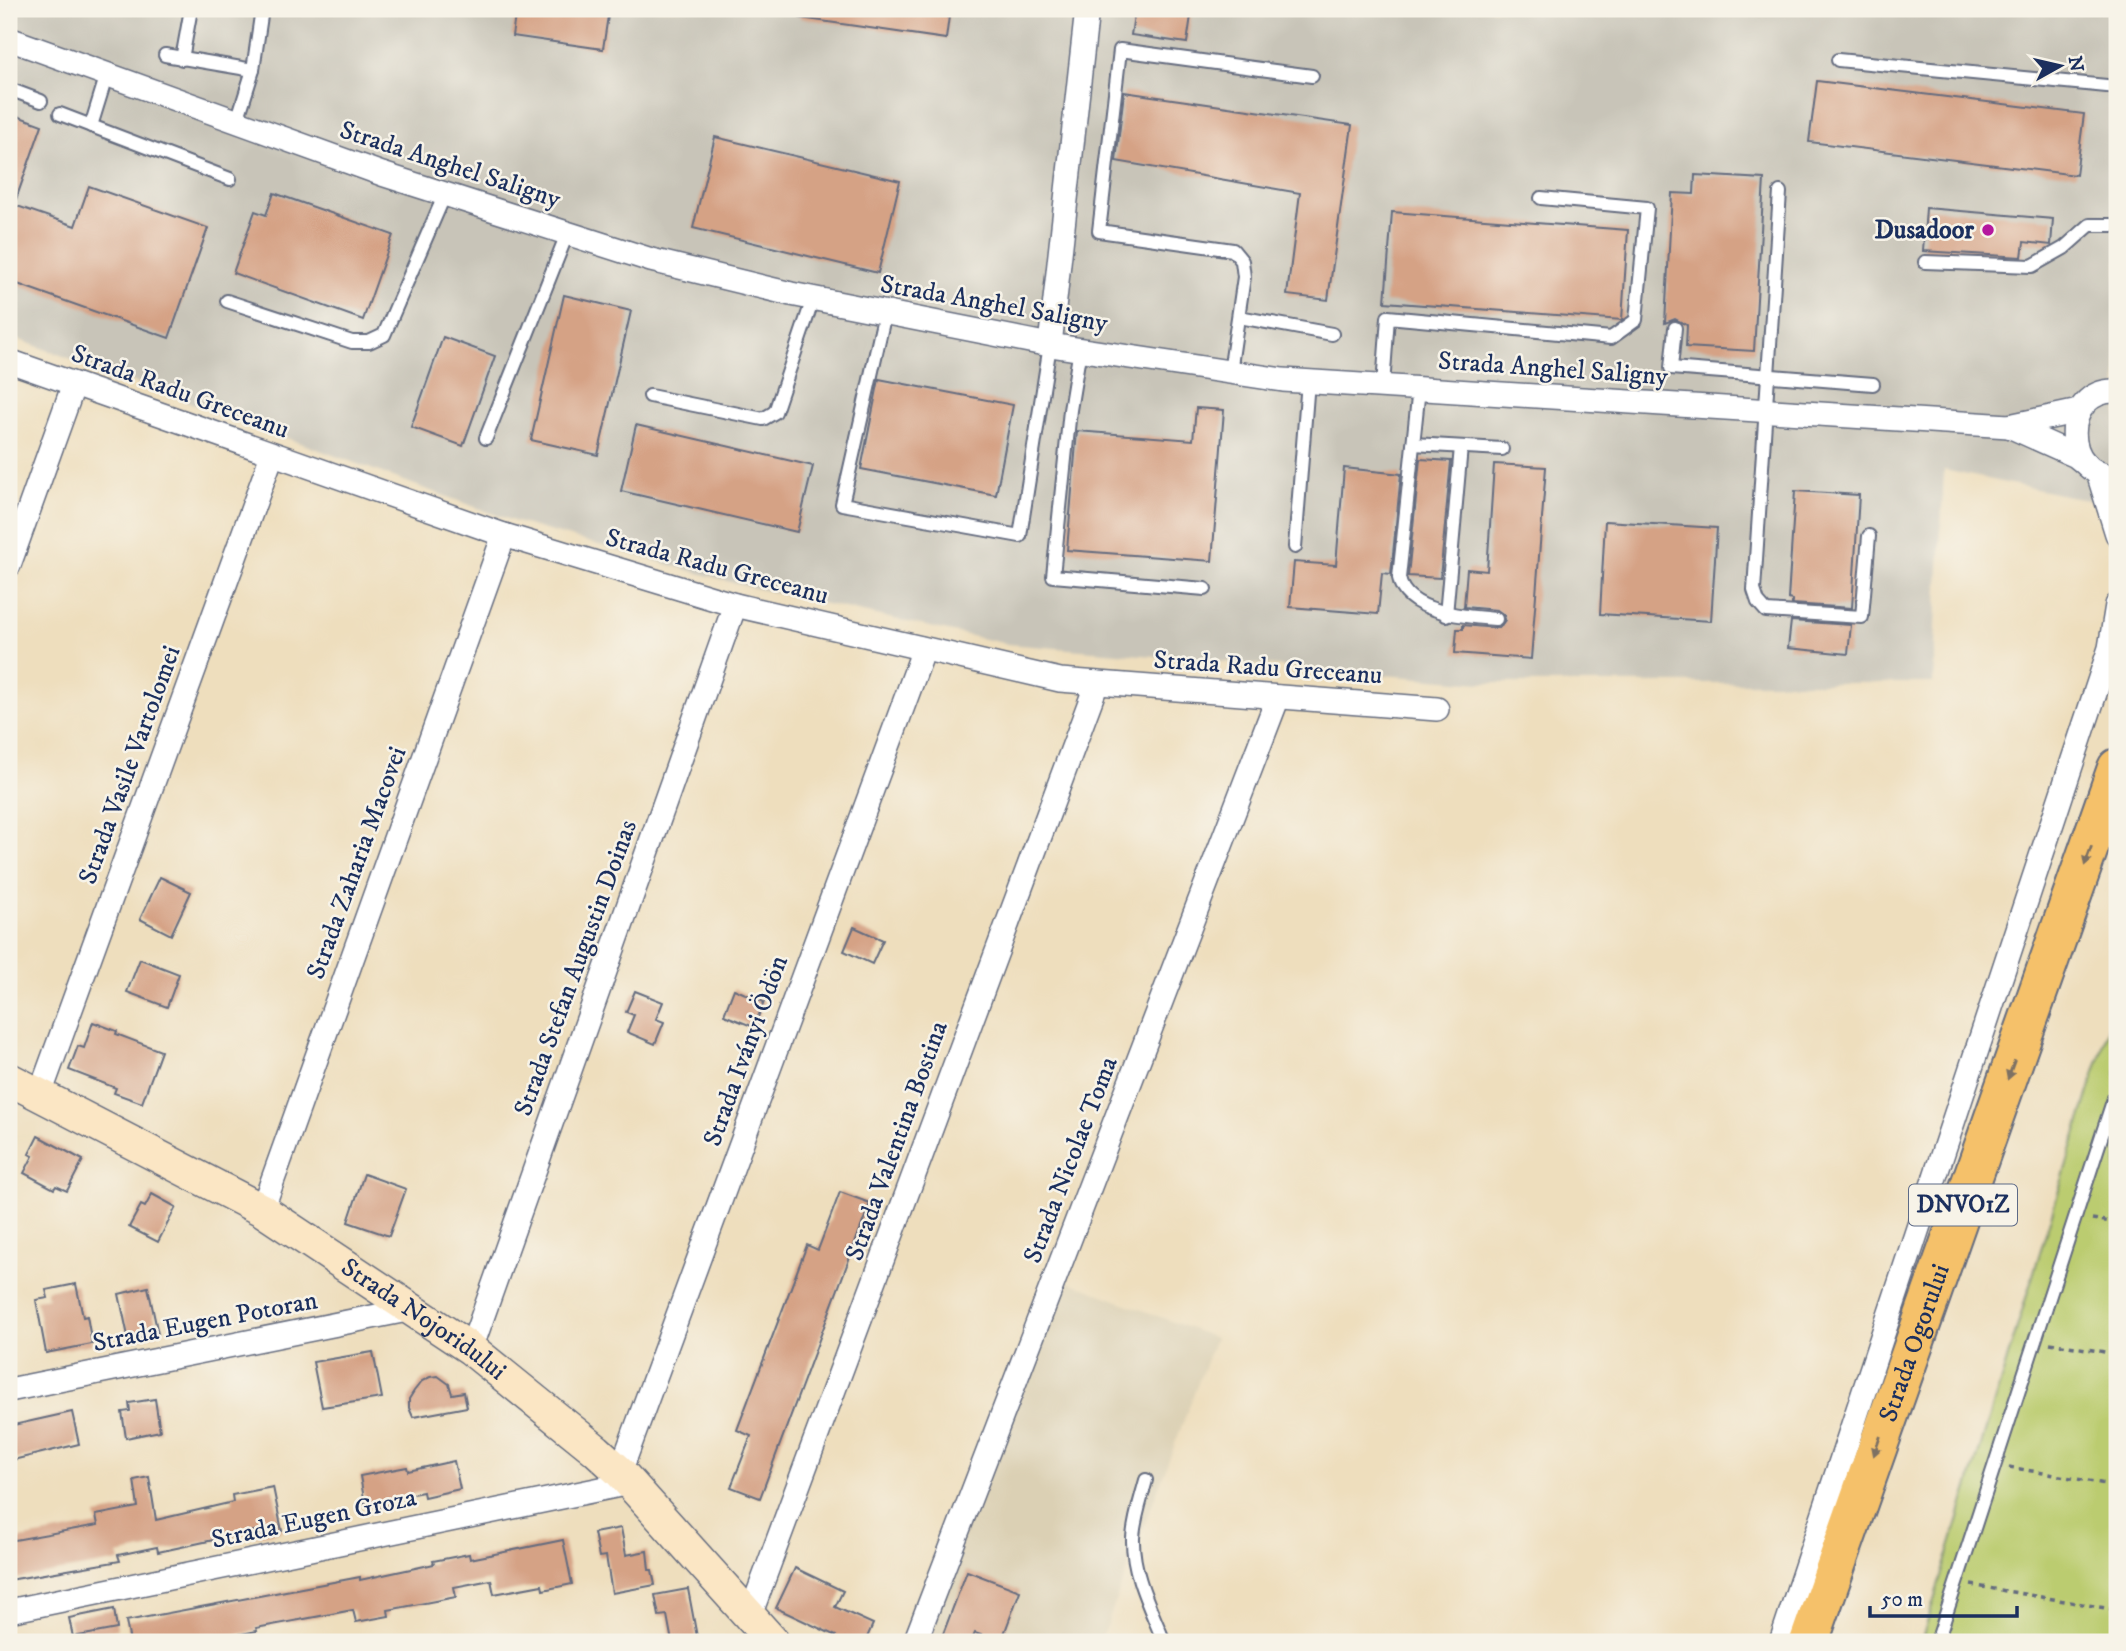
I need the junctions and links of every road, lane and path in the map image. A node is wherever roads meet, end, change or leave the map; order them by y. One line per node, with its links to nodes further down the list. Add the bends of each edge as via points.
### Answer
1 (191, 9): 6 (lane)
2 (262, 9): 8 (lane)
3 (1087, 9): 30 (street)
4 (9, 39): 9 (street, Strada Anghel Saligny)
5 (166, 55): 6 (lane)
6 (182, 59): 8 (lane)
7 (1838, 60): 11 (lane)
8 (253, 70): 15 (lane)
9 (107, 74): 15 (street, Strada Anghel Saligny); 16 (lane)
10 (1312, 76): 27 (lane, via 1120,50 1099,231 1233,250 1242,261 1244,277)
11 (2117, 87)
12 (9, 89): 13 (lane)
13 (41, 101)
14 (60, 114): 16 (lane)
15 (237, 121): 19 (street, Strada Anghel Saligny)
16 (91, 126): 17 (lane)
17 (230, 179)
18 (1780, 192): 34 (lane)
19 (445, 194): 22 (street, Strada Anghel Saligny); 25 (lane, via 384,335 369,342 352,342)
20 (1541, 198): 39 (lane, via 1647,208 1636,320 1611,338 1388,317)
21 (2117, 225): 23 (lane, via 2090,225 2064,248 2032,266)
22 (567, 234): 24 (street, Strada Anghel Saligny, via 651,260); 46 (lane)
23 (1925, 262)
24 (813, 299): 26 (street, Strada Anghel Saligny); 42 (lane, via 775,412 769,416 762,419)
25 (227, 301)
26 (885, 313): 30 (street, Strada Anghel Saligny); 30 (lane, via 842,504 1020,536)
27 (1239, 317): 29 (lane); 33 (lane)
28 (1675, 328): 34 (lane, via 1671,368)
29 (1332, 334)
30 (1049, 345): 31 (street, Strada Anghel Saligny)
31 (1080, 349): 33 (street, Strada Anghel Saligny); 57 (lane, via 1053,576)
32 (9, 361): 37 (street, Strada Radu Greceanu)
33 (1230, 372): 36 (street, Strada Anghel Saligny)
34 (1768, 375): 38 (lane); 43 (lane)
35 (2117, 375): 41 (street)
36 (1308, 381): 39 (street, Strada Anghel Saligny); 55 (lane)
37 (74, 384): 50 (street, Strada Radu Greceanu); 56 (street)
38 (1873, 384)
39 (1383, 386): 40 (street, Strada Anghel Saligny)
40 (1419, 388): 43 (street, Strada Anghel Saligny); 47 (lane)
41 (2107, 393): 44 (street)
42 (650, 396)
43 (1766, 410): 45 (street, Strada Anghel Saligny); 54 (lane, via 1754,590 1758,602 1766,611 1862,617)
44 (2080, 411): 45 (street); 51 (street, via 2074,424 2078,453)
45 (2009, 426): 51 (street)
46 (486, 438)
47 (1413, 444): 48 (lane); 60 (lane, via 1400,588 1405,595)
48 (1461, 447): 49 (lane); 60 (lane)
49 (1503, 449)
50 (272, 455): 53 (street, Strada Radu Greceanu); 69 (street, Strada Vasile Vartolomei)
51 (2101, 471): 52 (street)
52 (2117, 534)
53 (504, 535): 58 (street, Strada Radu Greceanu); 71 (street, Strada Zaharia Macovei)
54 (1869, 536)
55 (1295, 547)
56 (9, 565)
57 (1205, 589)
58 (735, 605): 62 (street, Strada Radu Greceanu); 76 (street, Strada Stefan Augustin Doinas)
59 (2117, 605): 90 (street, via 2110,648)
60 (1446, 615): 61 (lane)
61 (1496, 619)
62 (920, 648): 63 (street, Strada Radu Greceanu, via 1060,680); 80 (street, Strada Iványi Ödön, via 920,660)
63 (1097, 683): 64 (street, Strada Radu Greceanu); 86 (street, Strada Valentina Bostina)
64 (1278, 697): 65 (street, Strada Radu Greceanu); 88 (street, Strada Nicolae Toma)
65 (1437, 709)
66 (2117, 768): 91 (highway, Strada Ogorului / DNVO1Z, one-way to 91)
67 (2117, 852): 92 (highway, Strada Ogorului / DNVO1Z)
68 (9, 1079): 69 (main road, Strada Nojoridului)
69 (40, 1094): 71 (main road, Strada Nojoridului)
70 (2117, 1098): 72 (lane)
71 (262, 1210): 74 (main road, Strada Nojoridului)
72 (2076, 1216): 73 (path); 75 (lane)
73 (2117, 1223)
74 (412, 1309): 76 (main road, Strada Nojoridului); 78 (street, Strada Eugen Potoran)
75 (2035, 1341): 77 (path); 79 (lane)
76 (471, 1349): 80 (main road, Strada Nojoridului)
77 (2117, 1354)
78 (9, 1390)
79 (1995, 1465): 82 (path); 83 (lane)
80 (625, 1478): 85 (street, Strada Eugen Groza); 86 (main road, Strada Nojoridului)
81 (1146, 1480): 89 (lane, via 1133,1536 1134,1557)
82 (2117, 1486)
83 (1956, 1583): 84 (path); 93 (lane)
84 (2117, 1610)
85 (9, 1611)
86 (749, 1618): 87 (main road, Strada Nojoridului)
87 (771, 1642)
88 (915, 1642)
89 (1164, 1642)
90 (1781, 1642)
91 (1809, 1642)
92 (1837, 1642)
93 (1937, 1642)

